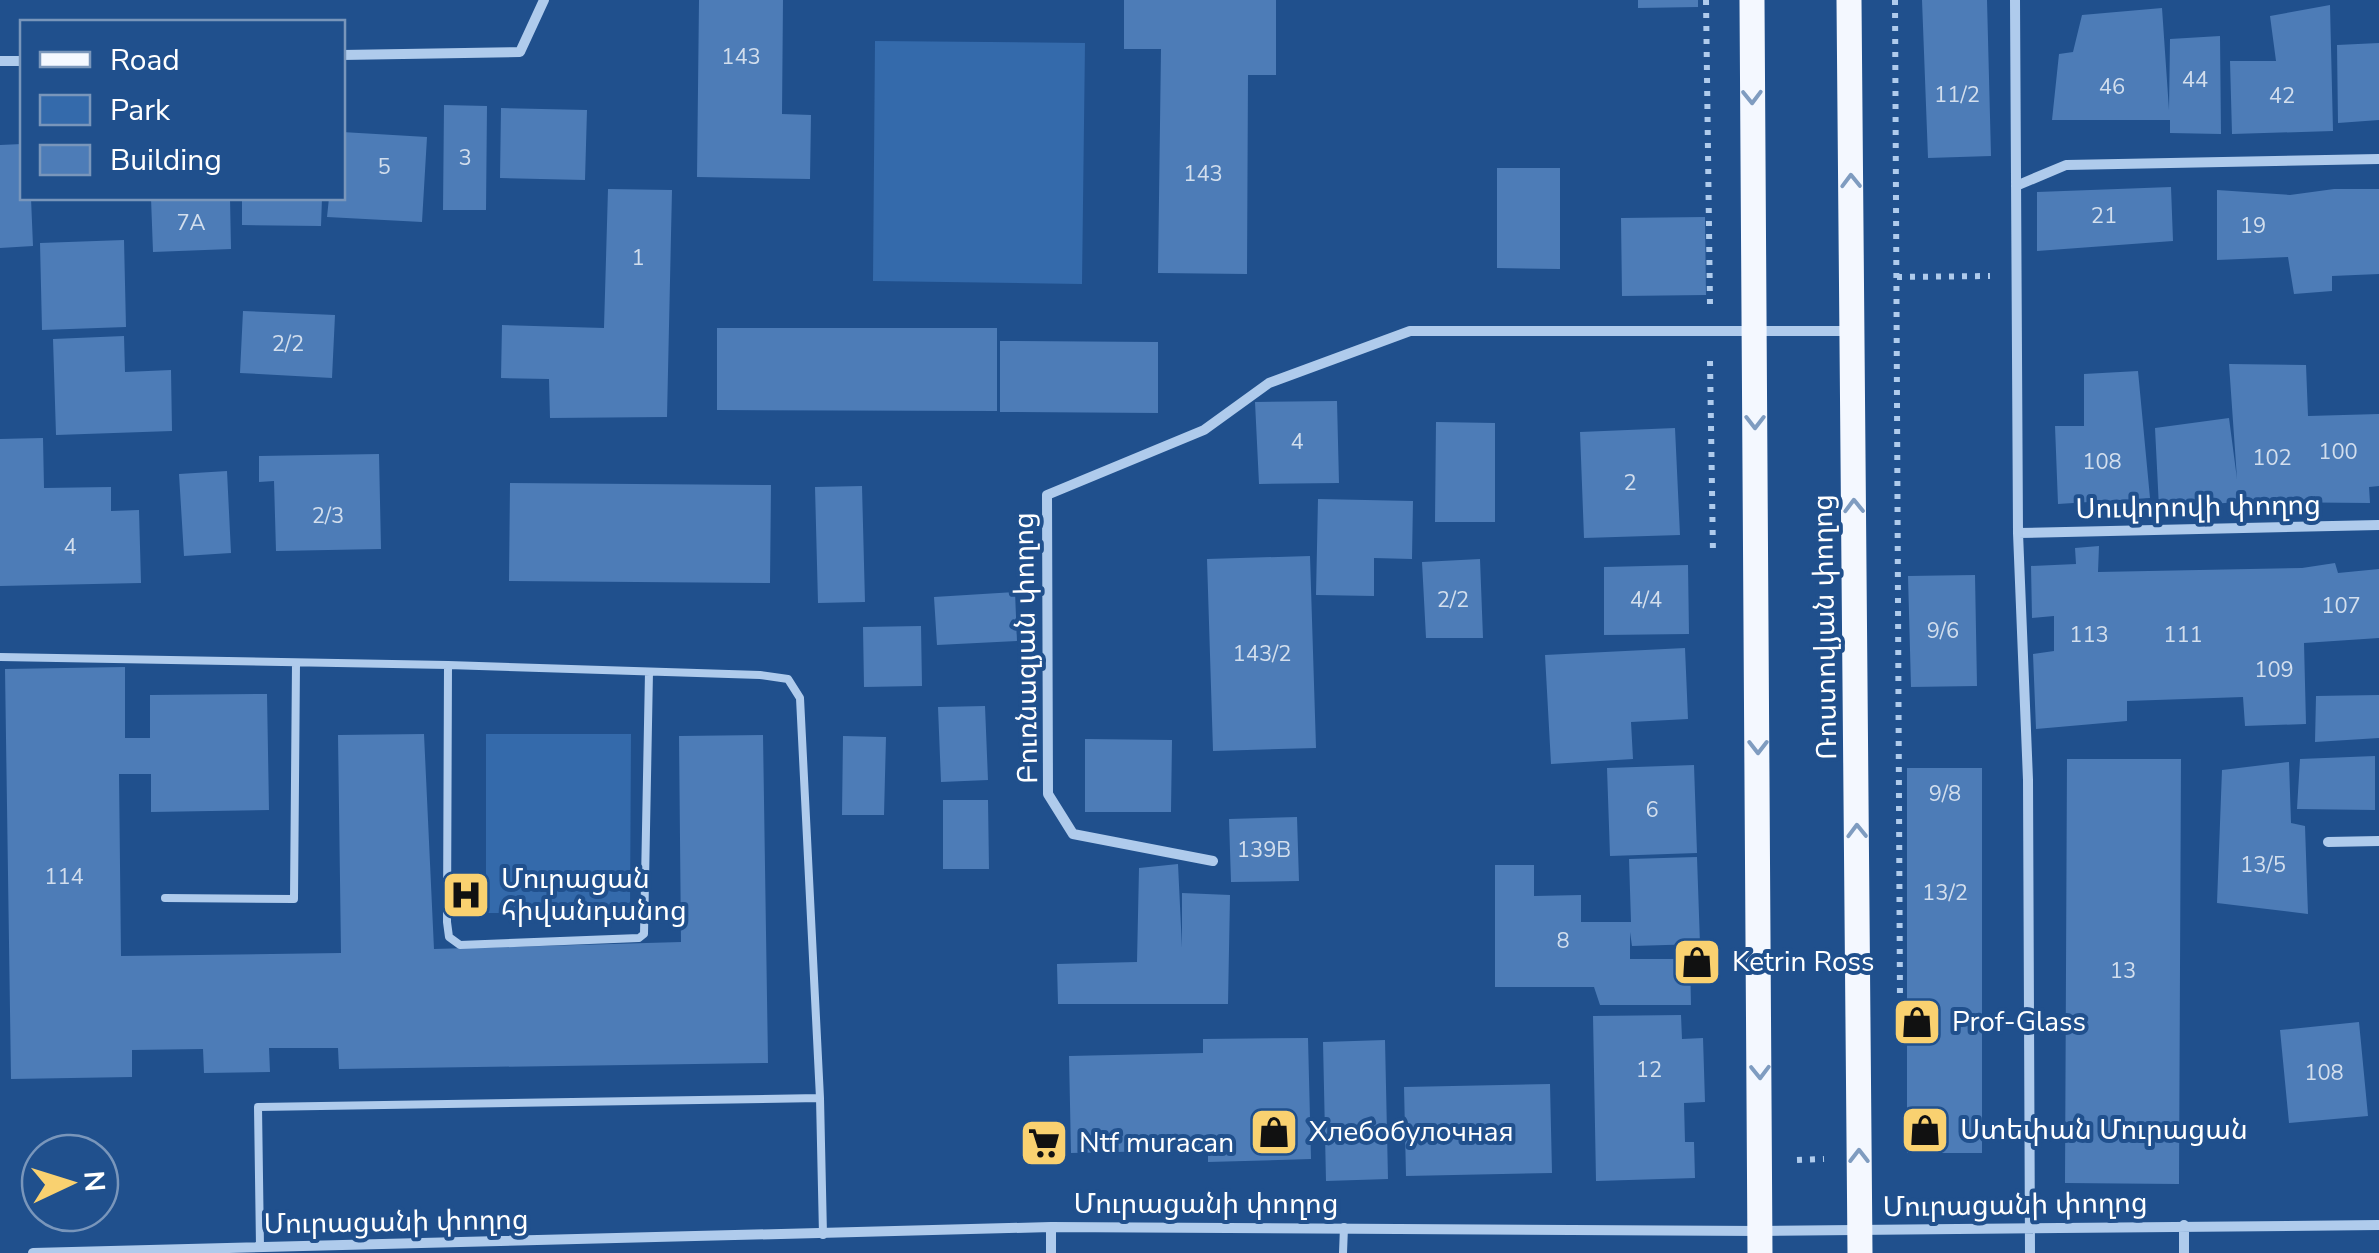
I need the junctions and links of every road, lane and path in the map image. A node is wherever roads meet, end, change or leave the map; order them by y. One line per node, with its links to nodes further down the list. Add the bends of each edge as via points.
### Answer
1 (544, 0): 6 (street, via 520,52)
2 (1752, 0): 12 (main road, one-way to 12)
3 (1848, 0): 11 (main road, Ռոստովյան փողոց, one-way to 3)
4 (1895, 0): 10 (path)
5 (2014, 0): 8 (street)
6 (345, 55)
7 (2379, 159): 8 (street, via 2066,165)
8 (2016, 186): 9 (street)
9 (2016, 276): 10 (path); 14 (street)
10 (1896, 277): 23 (path)
11 (1852, 331): 12 (street, Բուռնազյան փողոց); 25 (main road, Ռոստովյան փողոց, one-way to 11)
12 (1754, 333): 21 (street, Բուռնազյան փողոց, via 1410,331 1269,384 1204,430 1047,494 1048,794 1073,834); 26 (main road, one-way to 26)
13 (2379, 526): 14 (street, Սուվորովի փողոց)
14 (2018, 533): 31 (street, via 2028,780)
15 (0, 657): 16 (lane)
16 (296, 664): 17 (lane); 22 (lane, via 294,899)
17 (448, 665): 18 (lane); 18 (lane, via 447,922 450,938 460,945 644,934)
18 (649, 672): 24 (lane, via 788,679 800,698)
19 (2379, 841): 20 (street)
20 (2328, 842)
21 (1214, 861)
22 (164, 898)
23 (1900, 1016)
24 (820, 1098): 32 (lane); 35 (lane, via 258,1107)
25 (1859, 1159): 26 (path); 34 (main road, Ռոստովյան փողոց)
26 (1761, 1160): 33 (main road)
27 (2184, 1225): 28 (street, Մուրացանի փողոց); 31 (street, Մուրացանի փողոց); 41 (street)
28 (2379, 1225)
29 (1051, 1227): 30 (street, Մուրացանի փողոց); 32 (street, Մուրացանի փողոց); 38 (street)
30 (1344, 1227): 33 (street, Մուրացանի փողոց); 39 (lane)
31 (2030, 1229): 34 (street, Մուրացանի փողոց); 40 (street)
32 (823, 1235): 36 (street, Մուրացանի փողոց)
33 (1760, 1242): 34 (street, Մուրացանի փողոց)
34 (1860, 1242)
35 (260, 1247): 36 (street, Մուրացանի փողոց); 37 (street, Մուրացանի փողոց)
36 (340, 1250)
37 (33, 1253)
38 (1051, 1253)
39 (1343, 1253)
40 (2030, 1253)
41 (2184, 1253)

